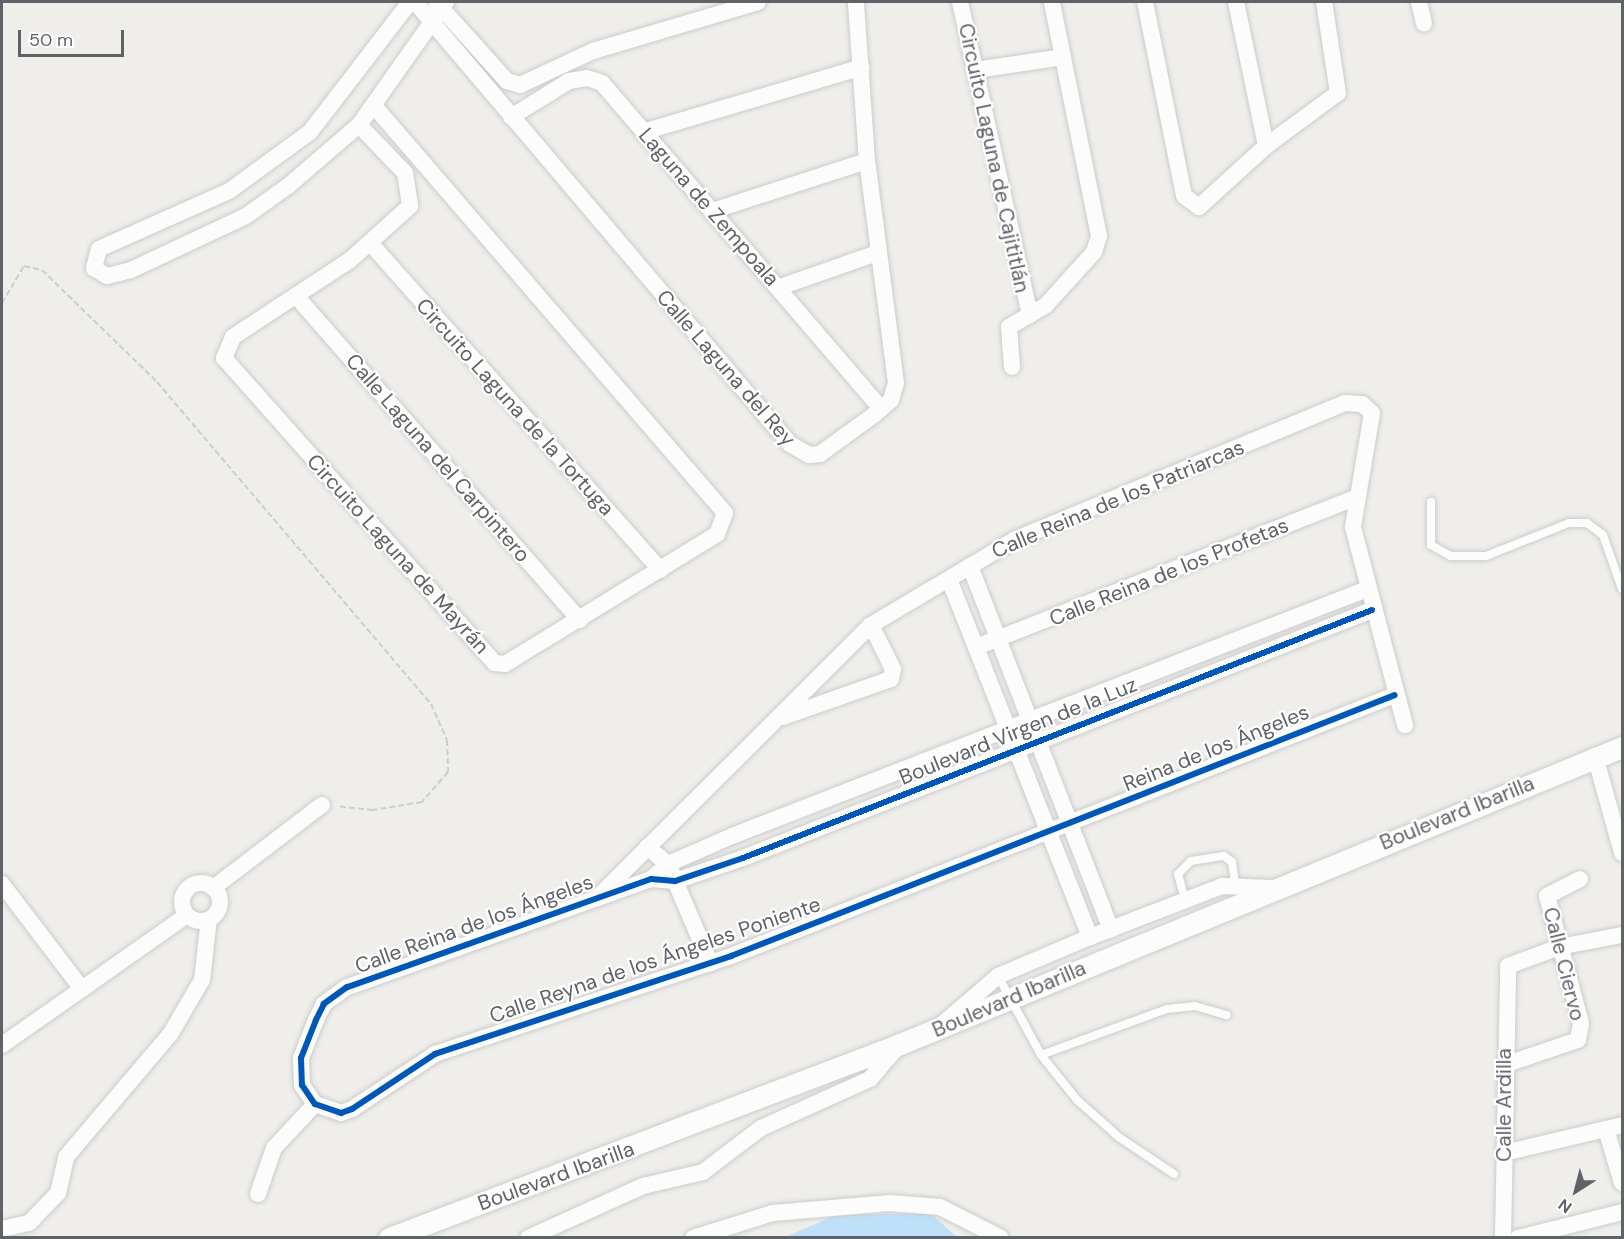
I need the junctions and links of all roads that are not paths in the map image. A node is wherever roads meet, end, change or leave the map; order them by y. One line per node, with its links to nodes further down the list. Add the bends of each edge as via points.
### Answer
1 (410, 2): 22 (street, via 324,118)
2 (415, 2): 13 (street, Calle Laguna del Rey)
3 (758, 2): 11 (street, via 593,51 520,85 507,81)
4 (856, 2): 15 (street, Calle Laguna del Rey)
5 (960, 2): 16 (street, Circuito Laguna de Cajititlán)
6 (1052, 2): 14 (street, Circuito Laguna de Cajititlán)
7 (1144, 2): 21 (street, via 1187,201 1205,205)
8 (1236, 2): 21 (street)
9 (1324, 2): 21 (street, via 1338,93)
10 (1424, 2): 12 (street)
11 (442, 4): 13 (street)
12 (1424, 22)
13 (434, 24): 17 (street); 18 (street, Calle Laguna del Rey)
14 (1063, 57): 16 (street); 30 (street, Circuito Laguna de Cajititlán, via 1099,237 1094,252)
15 (862, 67): 20 (street); 23 (street, Calle Laguna del Rey)
16 (976, 70): 30 (street, Circuito Laguna de Cajititlán)
17 (374, 106): 19 (street); 36 (street, Circuito Laguna de Mayrán, via 723,507 725,523 717,534)
18 (511, 117): 20 (street, Laguna de Zempoala, via 569,81 587,78 603,83); 32 (street, Calle Laguna del Rey, via 796,450 820,454)
19 (359, 125): 24 (street); 26 (street, Circuito Laguna de Mayrán, via 405,173 412,195 407,210)
20 (643, 132): 25 (street, Laguna de Zempoala)
21 (1266, 146)
22 (289, 149): 24 (street); 24 (street, via 192,211 99,249 94,268 107,276 118,274 211,235 246,216)
23 (867, 161): 25 (street); 27 (street, Calle Laguna del Rey)
24 (307, 170)
25 (712, 211): 28 (street, Laguna de Zempoala)
26 (370, 244): 29 (street, Circuito Laguna de Mayrán); 36 (street, Circuito Laguna de la Tortuga)
27 (877, 253): 28 (street); 32 (street, Calle Laguna del Rey, via 896,353 894,394)
28 (780, 287): 32 (street, Laguna de Zempoala)
29 (296, 296): 41 (street, Calle Laguna del Carpintero); 41 (street, Circuito Laguna de Mayrán, via 233,337 224,358 229,366 495,663 505,664)
30 (1030, 315): 31 (street, Circuito Laguna de Cajititlán, via 1009,327)
31 (1012, 368)
32 (881, 409)
33 (1358, 497): 35 (street, Calle Reina de los Patriarcas, via 1371,418 1367,406 1345,403 1014,540); 38 (street, via 1353,527); 43 (street, Calle Reina de los Profetas)
34 (1431, 502): 39 (lane, via 1431,545 1451,556 1486,556 1569,523 1587,524 1603,535)
35 (970, 566): 37 (street, Calle Reina de los Patriarcas); 43 (street)
36 (660, 570): 41 (street, Circuito Laguna de Mayrán)
37 (949, 579): 42 (street, Calle Reina de los Patriarcas); 44 (street)
38 (1367, 589): 40 (street); 47 (street, Boulevard Virgen de la Luz)
39 (1623, 589)
40 (1372, 610): 45 (street); 50 (street, Boulevard Virgen de la Luz)
41 (580, 620)
42 (871, 625): 46 (street, Calle Reina de los Patriarcas); 46 (street, via 893,669 891,679)
43 (998, 639): 44 (street, Calle Reina de los Profetas); 47 (street)
44 (979, 646): 49 (street)
45 (1395, 695): 48 (street); 55 (street, Reina de los Ángeles)
46 (779, 718): 57 (street, Calle Reina de los Patriarcas)
47 (1031, 723): 49 (street, Boulevard Virgen de la Luz); 50 (street)
48 (1405, 725)
49 (1010, 731): 51 (street); 59 (street, Boulevard Virgen de la Luz)
50 (1037, 741): 51 (street, Boulevard Virgen de la Luz); 55 (street)
51 (1017, 749): 56 (street); 62 (street, Boulevard Virgen de la Luz)
52 (1621, 753): 53 (street, Boulevard Ibarilla)
53 (1595, 756): 58 (street); 66 (street, Boulevard Ibarilla)
54 (322, 805): 65 (street)
55 (1069, 825): 56 (street, Reina de los Ángeles); 71 (street)
56 (1048, 833): 73 (street); 75 (street, Calle Reyna de los Ángeles Poniente)
57 (647, 847): 59 (street); 67 (street, Calle Reina de los Ángeles)
58 (1623, 853)
59 (668, 864): 60 (street, Calle Reina de los Ángeles); 62 (street)
60 (651, 879): 62 (street, Calle Reina de los Ángeles); 67 (street, Calle Reina de los Ángeles)
61 (1580, 879): 74 (street, Calle Ciervo, via 1547,896)
62 (675, 881): 75 (street)
63 (1235, 883): 66 (street); 68 (street); 68 (lane, via 1232,861 1224,856 1191,861 1178,874)
64 (2, 884): 77 (street)
65 (213, 888): 69 (street, via 201,883 189,887 182,898); 70 (street, via 220,905)
66 (1273, 888): 78 (street, Boulevard Ibarilla)
67 (598, 897): 85 (street, Calle Reina de los Ángeles, via 333,995 301,1058 302,1084)
68 (1185, 900): 71 (street)
69 (187, 915): 70 (street); 77 (street)
70 (209, 920): 93 (street, via 202,980 171,1034 66,1157 58,1193 29,1223)
71 (1111, 930): 73 (street)
72 (1623, 935): 74 (street)
73 (1090, 937): 76 (street)
74 (1559, 947): 84 (street, Calle Ardilla, via 1511,963 1506,972); 84 (street, Calle Ciervo, via 1581,1032 1572,1045)
75 (710, 963): 85 (street, Calle Reyna de los Ángeles Poniente, via 435,1054 341,1113)
76 (999, 976): 78 (lane); 80 (street)
77 (82, 989): 82 (street)
78 (1010, 999): 80 (street, Boulevard Ibarilla); 83 (lane)
79 (1227, 1015): 83 (lane, via 1195,1006 1167,1009)
80 (937, 1029): 81 (street, Boulevard Ibarilla)
81 (900, 1044): 94 (street, Boulevard Ibarilla); 95 (street, via 870,1079 761,1128 703,1172 643,1186)
82 (2, 1045)
83 (1041, 1055): 89 (lane, via 1098,1120)
84 (1504, 1065): 88 (street, Calle Ardilla)
85 (315, 1104): 91 (street, via 274,1148)
86 (1623, 1125): 87 (street)
87 (1606, 1130): 88 (street); 90 (street)
88 (1504, 1153): 98 (street, Calle Ardilla)
89 (1174, 1174)
90 (1623, 1183)
91 (258, 1194)
92 (1623, 1212): 99 (street)
93 (2, 1229)
94 (389, 1238)
95 (528, 1238)
96 (693, 1238): 97 (street, via 773,1213 889,1203 940,1207)
97 (1001, 1238)
98 (1503, 1238)
99 (1518, 1238)

